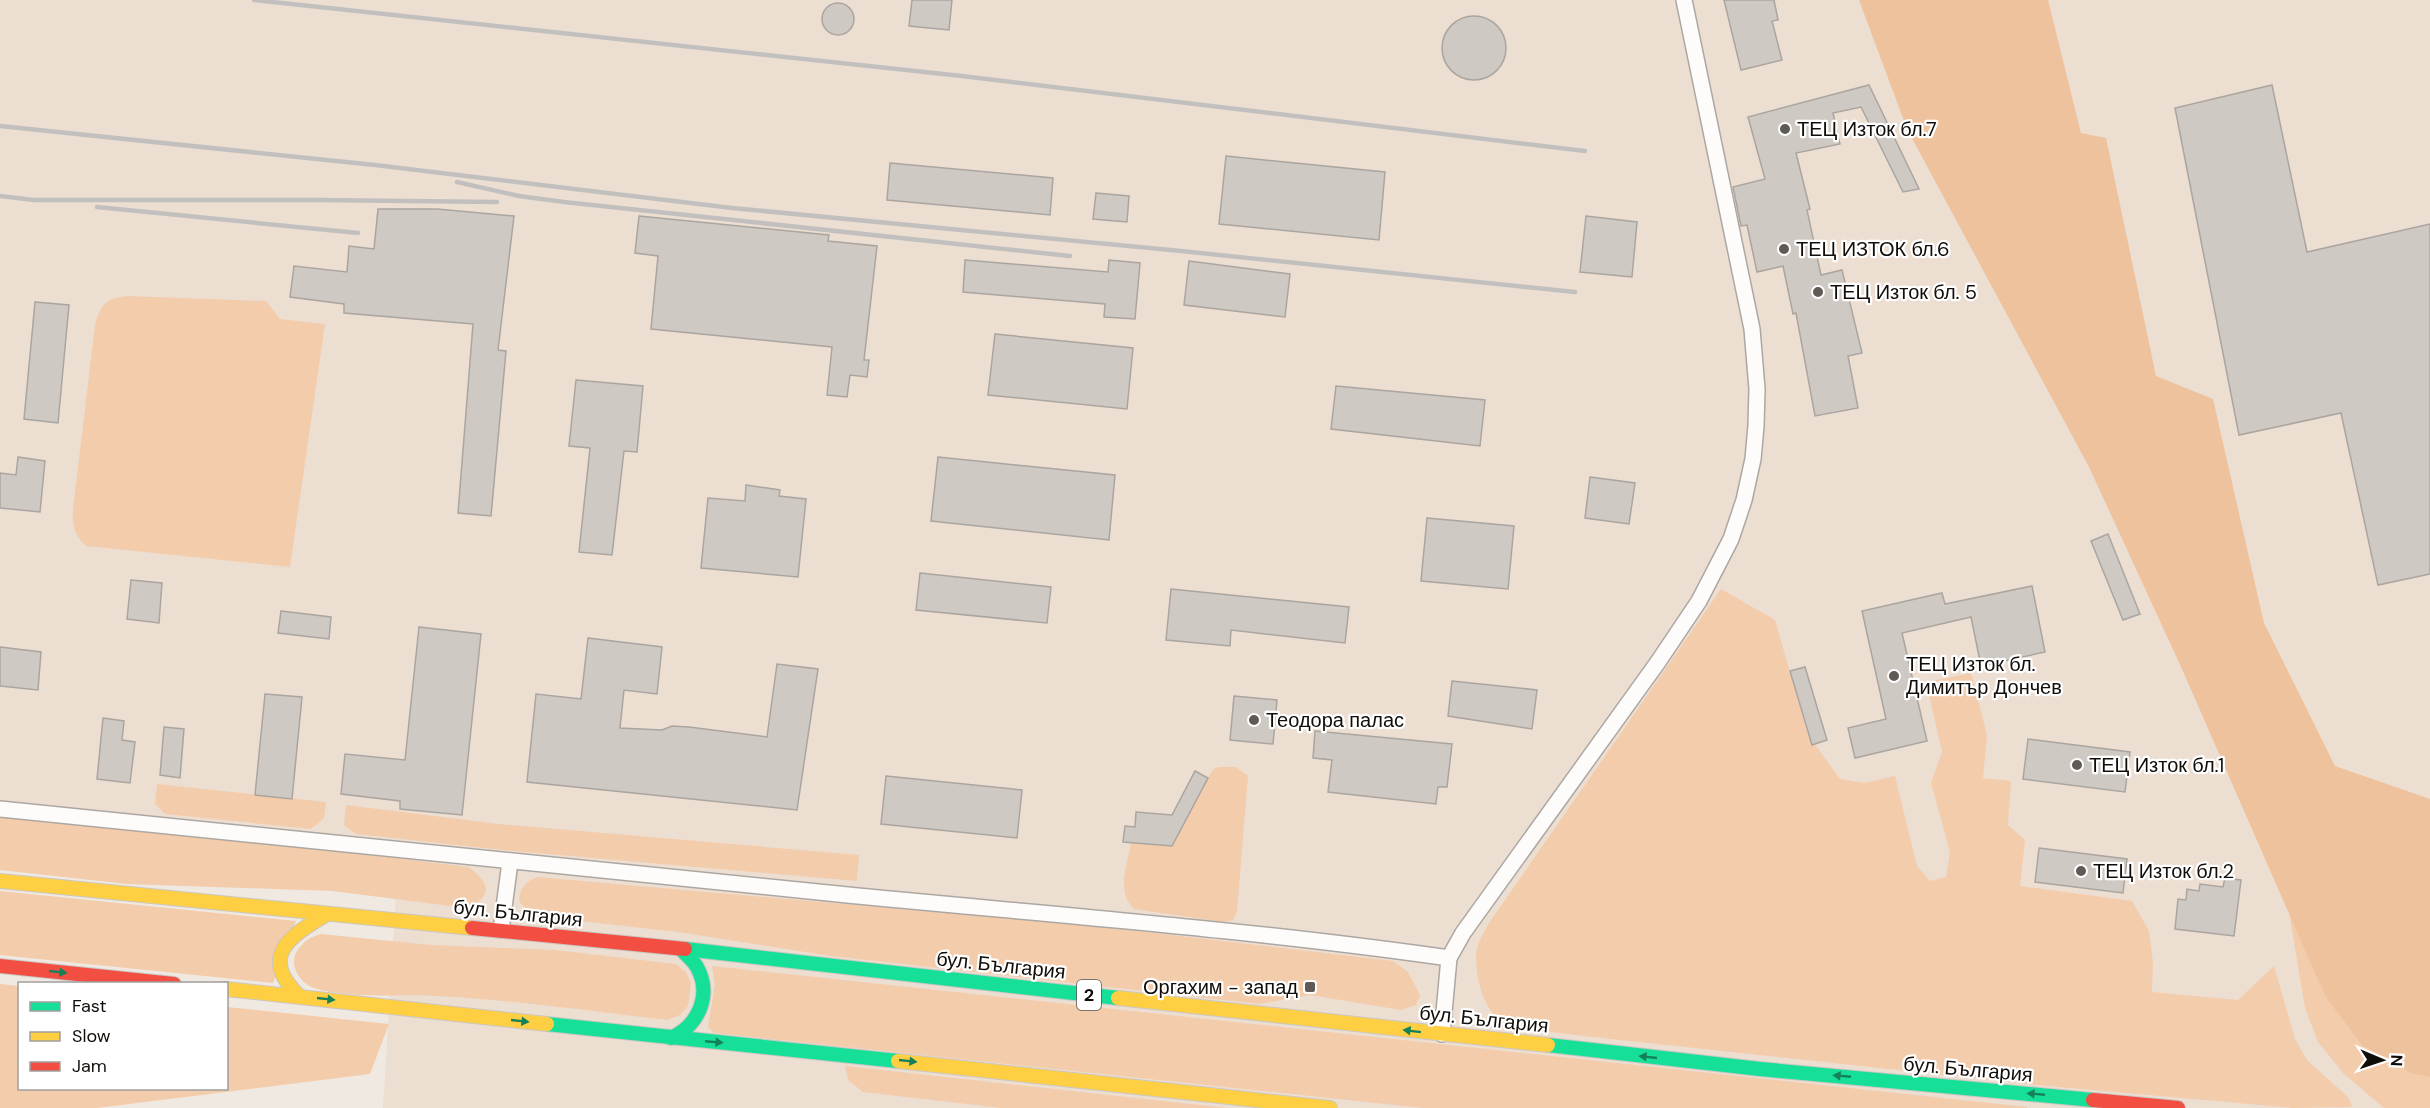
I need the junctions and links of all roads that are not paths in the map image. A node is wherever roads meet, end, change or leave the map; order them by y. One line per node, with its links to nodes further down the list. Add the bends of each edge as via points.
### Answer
1 (1684, 0): 8 (street, via 1752,330 1757,389 1753,459 1744,500 1731,539 1699,601)
2 (0, 809): 3 (street)
3 (510, 862): 6 (street); 8 (street, via 1106,919)
4 (0, 881): 5 (highway, бул. България / 2)
5 (327, 914): 6 (highway, бул. България / 2); 12 (highway, via 291,937 284,948 280,972)
6 (501, 930): 7 (highway, бул. България / 2)
7 (681, 949): 13 (highway, бул. България / 2, one-way to 7); 14 (highway, via 697,965 703,995 693,1024)
8 (1449, 958): 13 (street)
9 (0, 966): 10 (highway, one-way to 10)
10 (155, 982)
11 (228, 989): 12 (highway)
12 (299, 996): 14 (highway, one-way to 14)
13 (1442, 1034): 15 (highway, бул. България / 2, one-way to 13)
14 (671, 1038): 16 (highway, one-way to 16)
15 (2077, 1098): 17 (highway); 18 (highway, бул. България / 2)
16 (1330, 1108)
17 (2058, 1108)
18 (2178, 1108)

